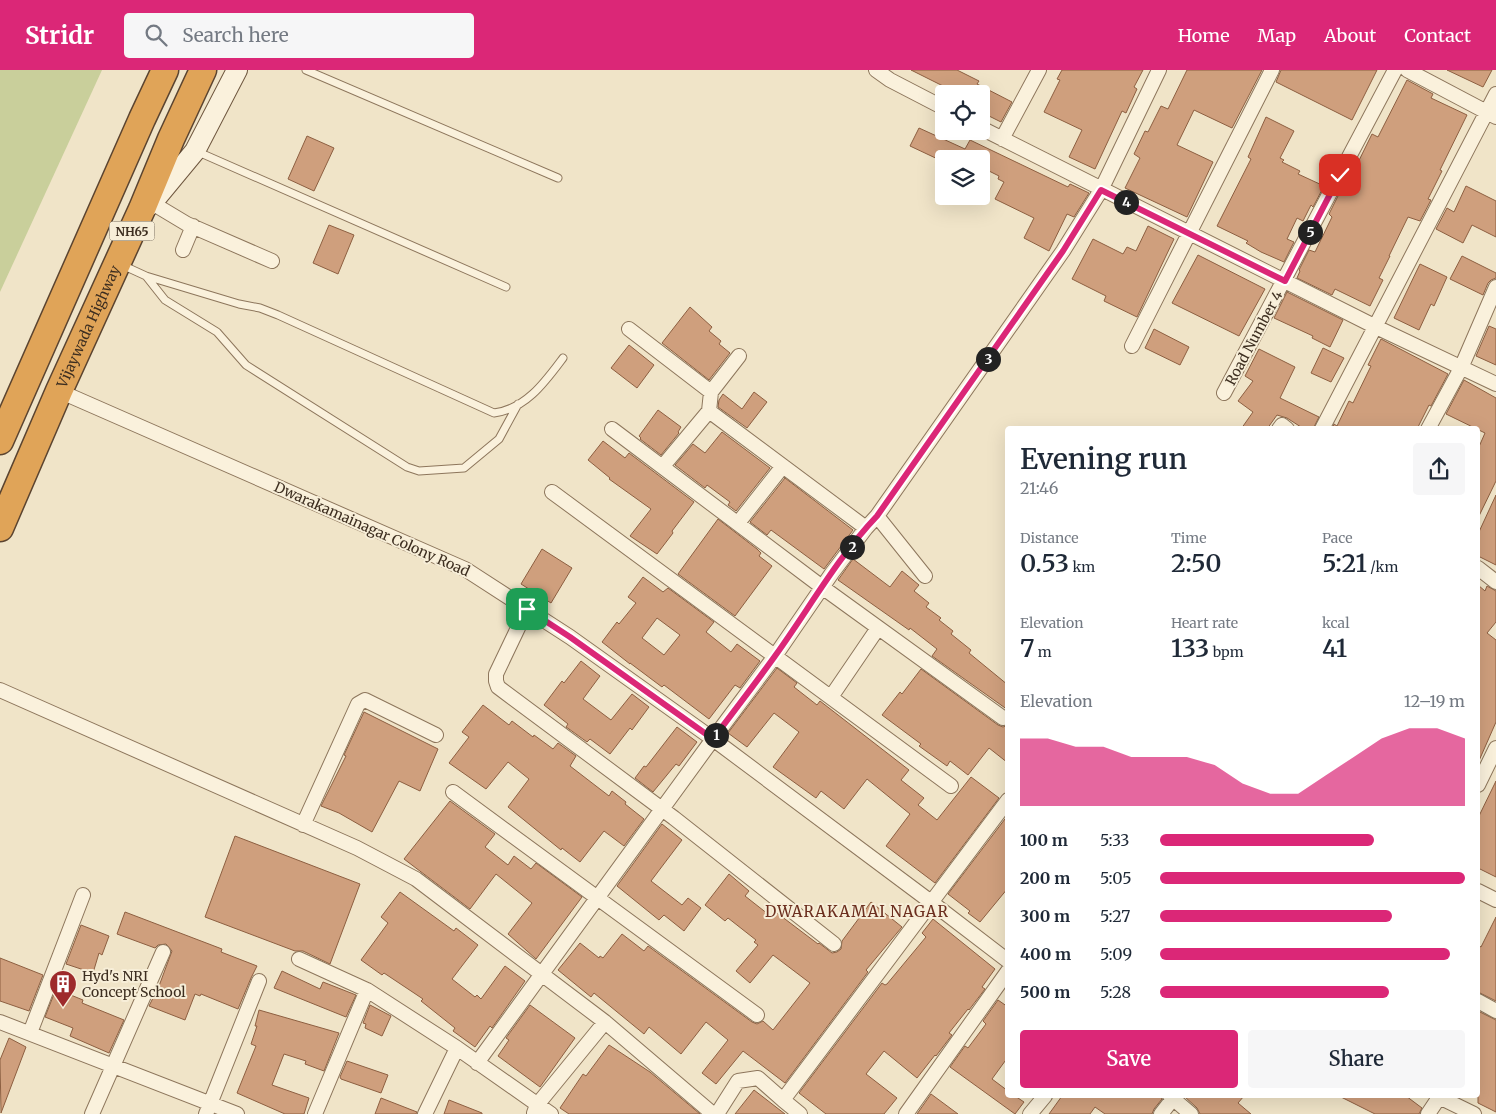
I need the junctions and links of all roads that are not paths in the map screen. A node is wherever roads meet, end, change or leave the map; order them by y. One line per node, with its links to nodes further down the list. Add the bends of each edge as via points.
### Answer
1 (165, 70): 44 (highway, NH65)
2 (203, 70): 19 (highway, Vijaywada Highway / NH65, via 171,139)
3 (238, 70): 16 (street)
4 (306, 70): 17 (lane)
5 (876, 70): 12 (street)
6 (1039, 70): 15 (street)
7 (1159, 70): 18 (street)
8 (1272, 70): 21 (street)
9 (1395, 70): 26 (street, Road Number 4)
10 (1407, 70): 13 (street)
11 (1496, 94): 13 (street)
12 (935, 103)
13 (1491, 114): 29 (street)
14 (990, 133): 15 (street)
15 (1002, 139): 18 (street)
16 (195, 151): 19 (street); 27 (lane)
17 (558, 178)
18 (1101, 190): 21 (street); 48 (street, via 1063,251)
19 (147, 206): 20 (street); 24 (highway, Vijaywada Highway / NH65)
20 (193, 226): 22 (street); 23 (street)
21 (1190, 234): 26 (street); 31 (street)
22 (183, 250)
23 (272, 261)
24 (117, 263): 25 (lane); 36 (highway, Vijaywada Highway / NH65)
25 (146, 276): 39 (lane, via 278,315 494,412 502,412); 39 (lane, via 165,300 217,332 246,365 407,467 419,470 464,468 499,439)
26 (1285, 281): 29 (street); 38 (street, Road Number 4)
27 (506, 287)
28 (1496, 287): 34 (street)
29 (1376, 327): 34 (street); 41 (street)
30 (629, 329): 37 (street)
31 (1132, 346)
32 (739, 356): 37 (street)
33 (562, 358): 39 (lane, via 541,387 529,399)
34 (1461, 368): 35 (street); 42 (street)
35 (1496, 384)
36 (59, 391): 50 (highway, Vijaywada Highway / NH65); 56 (street, Dwarakamainagar Colony Road, via 465,569)
37 (711, 392): 40 (street)
38 (1224, 393)
39 (518, 404)
40 (709, 411): 45 (street); 46 (street)
41 (1324, 426)
42 (1430, 426)
43 (612, 429): 45 (street)
44 (0, 441)
45 (663, 466): 49 (street)
46 (783, 466): 49 (street); 51 (street)
47 (552, 492): 58 (street)
48 (877, 516): 51 (street); 53 (street)
49 (738, 523): 55 (street)
50 (0, 528)
51 (866, 528): 55 (street)
52 (1480, 570): 54 (street)
53 (925, 576)
54 (1496, 582)
55 (822, 587): 57 (street); 58 (street)
56 (527, 609): 63 (street, Dwarakamainagar Colony Road); 70 (street, via 496,674 498,686)
57 (878, 628): 60 (street); 61 (street)
58 (775, 656): 60 (street); 63 (street)
59 (0, 690): 71 (street)
60 (831, 697): 67 (street)
61 (1003, 718)
62 (436, 735): 71 (street, via 365,700 361,701)
63 (713, 739): 70 (street); 76 (street, Dwarakamainagar Colony Road)
64 (1496, 748): 65 (street)
65 (1487, 768): 66 (street)
66 (1480, 781)
67 (951, 786)
68 (453, 792): 74 (street)
69 (1005, 804): 76 (street)
70 (663, 810): 74 (street); 77 (street)
71 (304, 825): 81 (street, via 416,879)
72 (1480, 892): 75 (street)
73 (83, 895): 90 (street)
74 (598, 898): 81 (street); 87 (street)
75 (1496, 900)
76 (931, 902): 80 (street, Dwarakamainagar Colony Road); 99 (street)
77 (834, 944)
78 (163, 952): 93 (street)
79 (299, 959): 84 (street)
80 (1005, 959)
81 (542, 975): 88 (street); 92 (street)
82 (1005, 975): 109 (street)
83 (259, 981): 100 (street)
84 (367, 990): 91 (street); 104 (street)
85 (1480, 1002): 86 (street)
86 (1496, 1011)
87 (756, 1015)
88 (605, 1022): 101 (street); 107 (street)
89 (0, 1024): 90 (street)
90 (30, 1034): 93 (street)
91 (457, 1048): 92 (street); 105 (street)
92 (477, 1063): 101 (street)
93 (113, 1065): 100 (street); 102 (street)
94 (1043, 1098): 110 (street)
95 (1172, 1098): 111 (street)
96 (1174, 1098): 112 (street)
97 (1438, 1098): 113 (street)
98 (1441, 1098): 114 (street)
99 (783, 1100): 107 (street, via 758,1078 738,1081); 108 (street)
100 (208, 1109): 103 (street)
101 (536, 1110): 106 (street)
102 (92, 1114)
103 (237, 1114)
104 (314, 1114)
105 (424, 1114)
106 (551, 1114)
107 (715, 1114)
108 (800, 1114)
109 (906, 1114)
110 (1030, 1114)
111 (1162, 1114)
112 (1192, 1114)
113 (1428, 1114)
114 (1474, 1114)

